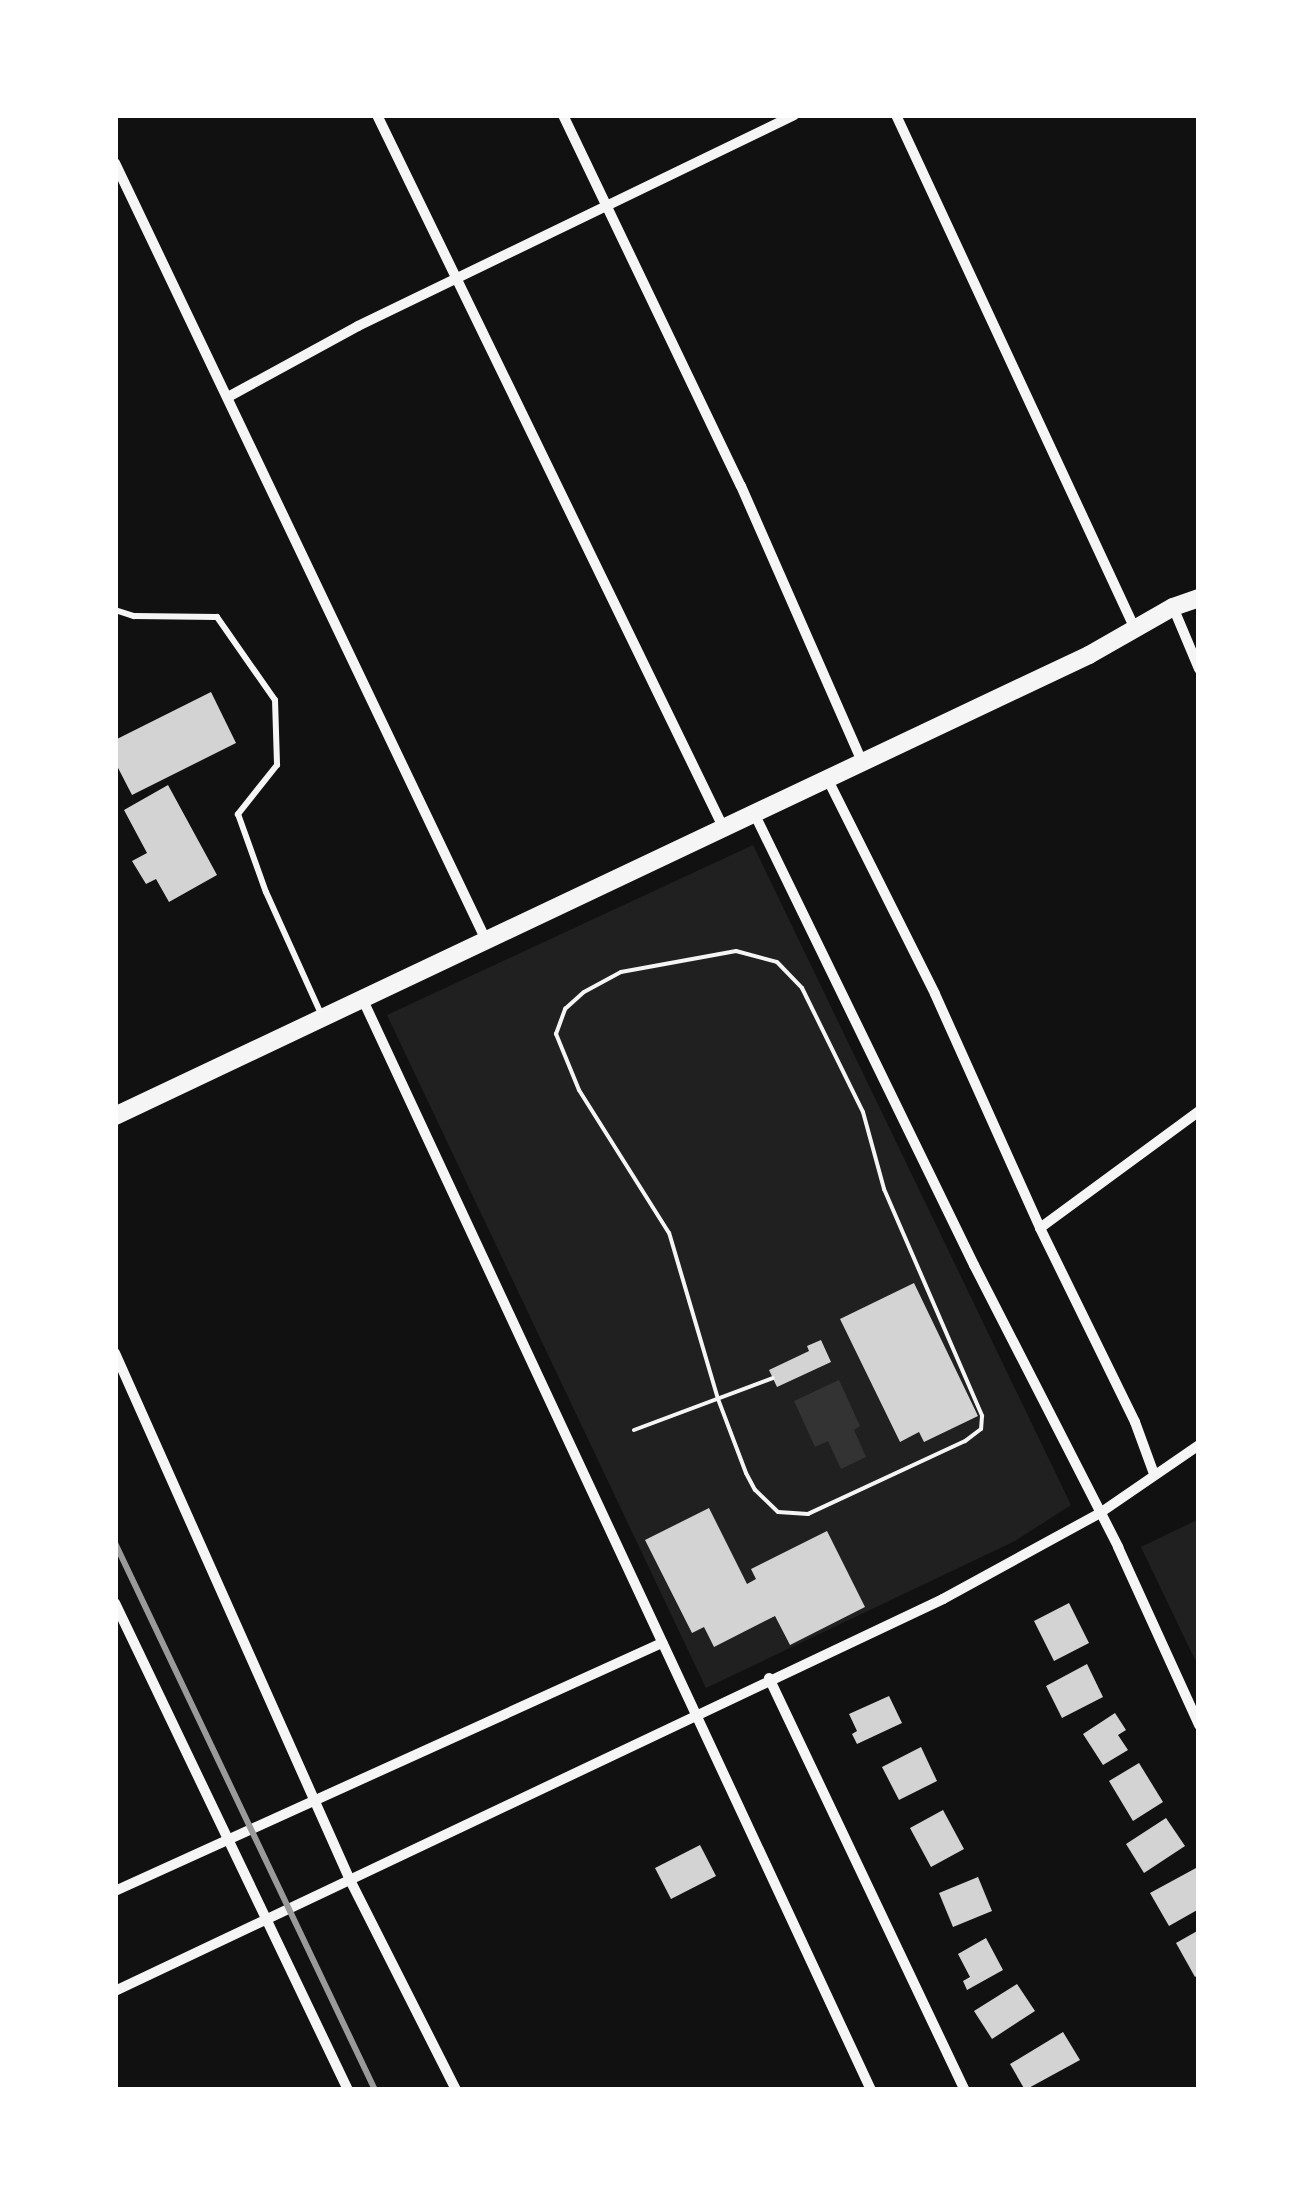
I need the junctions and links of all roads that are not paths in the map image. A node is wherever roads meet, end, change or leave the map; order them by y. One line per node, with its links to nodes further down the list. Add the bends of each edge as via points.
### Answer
1 (377, 115): 8 (street)
2 (563, 115): 7 (street)
3 (794, 115): 7 (street)
4 (896, 115): 13 (street)
5 (115, 163): 6 (street)
6 (118, 179): 9 (street)
7 (607, 205): 8 (street); 15 (street, via 805,625)
8 (458, 279): 9 (street); 18 (street)
9 (228, 397): 19 (street)
10 (1199, 595): 11 (street)
11 (1173, 607): 13 (street); 14 (street)
12 (115, 610): 21 (lane, via 217,617 274,700 277,765 238,814)
13 (1135, 629): 15 (street)
14 (1199, 668)
15 (862, 762): 16 (street)
16 (827, 778): 17 (street); 24 (street, via 935,994)
17 (754, 812): 18 (street); 28 (street)
18 (723, 827): 19 (street)
19 (486, 940): 20 (street)
20 (362, 997): 21 (street); 30 (street)
21 (322, 1016): 23 (street)
22 (1199, 1111): 24 (street)
23 (115, 1116)
24 (1040, 1228): 27 (street)
25 (115, 1353): 34 (street)
26 (1199, 1445): 27 (street)
27 (1154, 1474): 28 (street)
28 (1100, 1513): 31 (street, via 943,1599); 33 (street)
29 (115, 1603): 35 (street)
30 (662, 1643): 32 (street); 34 (street)
31 (769, 1678): 32 (street); 43 (street)
32 (696, 1714): 36 (street); 42 (street)
33 (1199, 1725)
34 (314, 1798): 35 (street); 36 (street)
35 (227, 1839): 37 (street); 38 (street)
36 (350, 1880): 38 (street); 41 (street)
37 (115, 1892)
38 (266, 1918): 39 (street); 40 (street)
39 (115, 1991)
40 (348, 2090)
41 (456, 2090)
42 (871, 2090)
43 (965, 2090)

